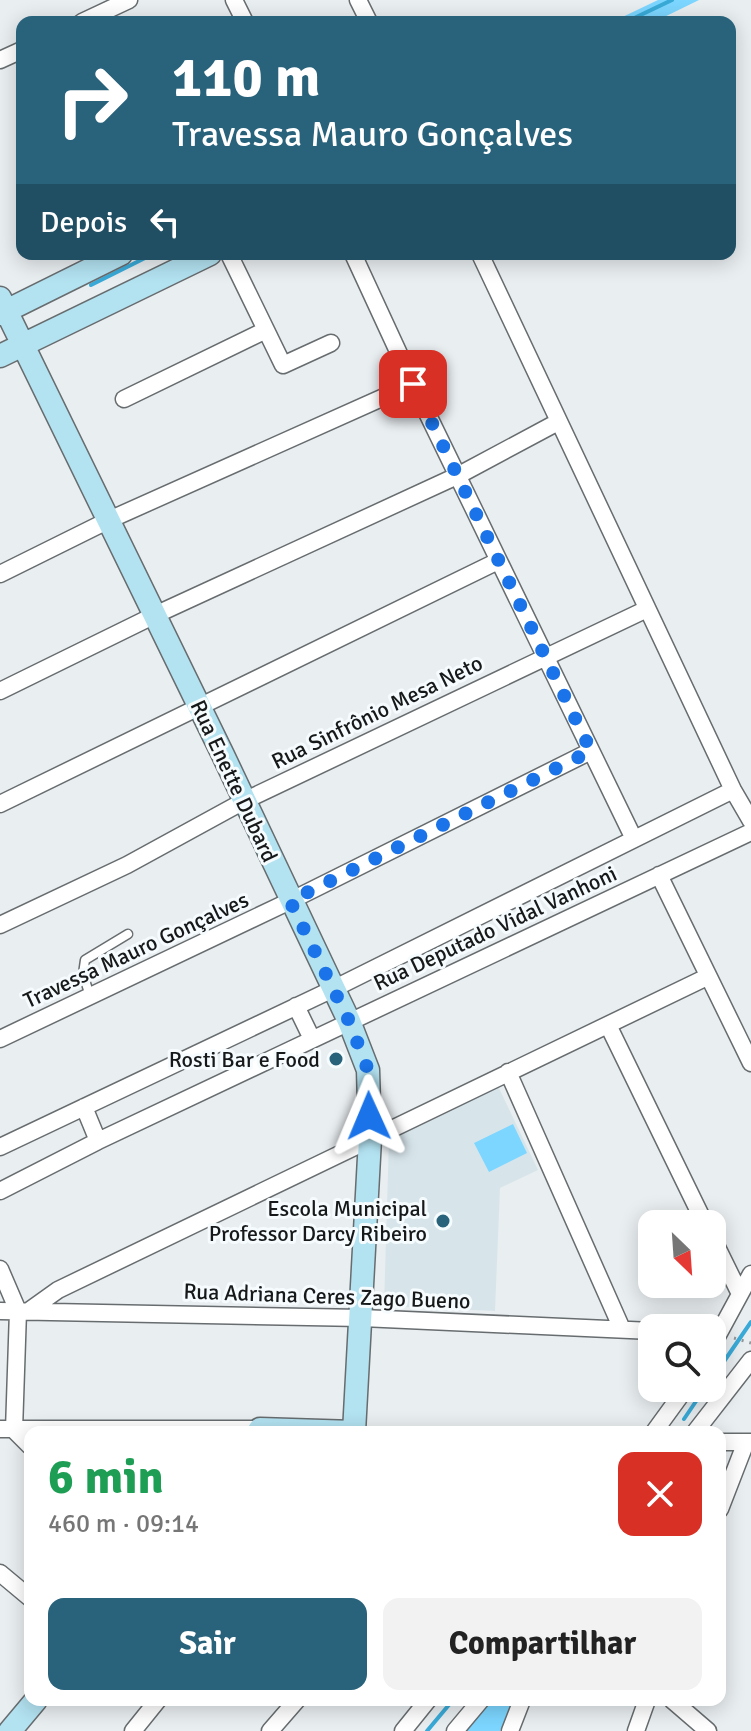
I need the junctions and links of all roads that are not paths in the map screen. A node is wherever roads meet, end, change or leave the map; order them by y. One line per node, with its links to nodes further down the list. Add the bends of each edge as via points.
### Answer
1 (129, 0): 2 (street)
2 (95, 16)
3 (108, 260): 8 (street)
4 (198, 260): 11 (street)
5 (232, 260): 9 (street)
6 (356, 260): 13 (street)
7 (483, 260): 15 (street)
8 (2, 308): 11 (street, Rua Enette Dubard)
9 (266, 330): 10 (street, via 283,365); 14 (street)
10 (331, 343)
11 (22, 346): 12 (street); 17 (street, Rua Enette Dubard)
12 (0, 356)
13 (413, 384): 16 (street); 17 (street)
14 (124, 399)
15 (558, 422): 16 (street); 20 (street)
16 (459, 475): 18 (street); 21 (street)
17 (109, 520): 19 (street); 21 (street, Rua Enette Dubard)
18 (498, 561): 22 (street); 24 (street)
19 (0, 574)
20 (647, 609): 22 (street, Rua Sinfrônio Mesa Neto); 26 (street)
21 (155, 615): 23 (street); 24 (street, Rua Enette Dubard)
22 (544, 656): 25 (street); 27 (street, Rua Sinfrônio Mesa Neto)
23 (0, 691)
24 (199, 706): 27 (street, Rua Enette Dubard); 28 (street)
25 (591, 751): 31 (street); 33 (street, Travessa Mauro Gonçalves)
26 (733, 790): 29 (street); 31 (street, Rua Deputado Vidal Vanhoni)
27 (244, 801): 33 (street, Rua Enette Dubard); 34 (street, Rua Sinfrônio Mesa Neto, via 127,865)
28 (0, 804)
29 (751, 821)
30 (751, 832): 32 (street, Rua Deputado Vidal Vanhoni)
31 (634, 839): 37 (street, Rua Deputado Vidal Vanhoni)
32 (659, 875): 36 (street); 40 (street, Rua Deputado Vidal Vanhoni)
33 (290, 901): 37 (street, Rua Enette Dubard); 38 (street, Travessa Mauro Gonçalves)
34 (0, 925)
35 (128, 934): 38 (lane, via 85,960)
36 (707, 977): 41 (street); 44 (street)
37 (333, 989): 39 (street, Rua Deputado Vidal Vanhoni); 40 (street, Rua Enette Dubard)
38 (90, 996): 42 (street, Travessa Mauro Gonçalves)
39 (296, 1006): 43 (street); 46 (street, Rua Deputado Vidal Vanhoni)
40 (349, 1021): 43 (street, Rua Deputado Vidal Vanhoni); 47 (street, Rua Enette Dubard, via 368,1070)
41 (608, 1025): 45 (street); 51 (street)
42 (0, 1039)
43 (312, 1039): 48 (street, Rua Deputado Vidal Vanhoni)
44 (751, 1063)
45 (508, 1072): 47 (street); 60 (street)
46 (84, 1107): 48 (street); 49 (street, Rua Deputado Vidal Vanhoni)
47 (370, 1139): 57 (street); 58 (street, Rua Enette Dubard)
48 (98, 1141): 50 (street, Rua Deputado Vidal Vanhoni)
49 (0, 1147)
50 (0, 1191)
51 (698, 1210)
52 (726, 1266): 55 (street)
53 (0, 1269): 57 (street)
54 (751, 1274): 55 (street)
55 (740, 1294): 59 (street)
56 (0, 1311): 57 (street, Rua Adriana Ceres Zago Bueno)
57 (24, 1311): 58 (street, Rua Adriana Ceres Zago Bueno); 67 (street)
58 (362, 1318): 60 (street, Rua Adriana Ceres Zago Bueno); 64 (street, Rua Enette Dubard)
59 (726, 1322)
60 (622, 1329): 61 (street, Rua Adriana Ceres Zago Bueno)
61 (638, 1330)
62 (751, 1360): 66 (street)
63 (676, 1402): 65 (street)
64 (354, 1426)
65 (658, 1426)
66 (700, 1426)
67 (7, 1429): 68 (street)
68 (24, 1442)
69 (726, 1442): 70 (street)
70 (748, 1442): 71 (street)
71 (726, 1495)
72 (0, 1573): 73 (street)
73 (24, 1593)
74 (31, 1706): 82 (street)
75 (153, 1706): 83 (street)
76 (292, 1706): 84 (street)
77 (423, 1706): 85 (street)
78 (476, 1706): 86 (street)
79 (520, 1706): 87 (street)
80 (645, 1706): 88 (street)
81 (679, 1706): 89 (street)
82 (10, 1731)
83 (133, 1731)
84 (270, 1731)
85 (403, 1731)
86 (455, 1731)
87 (510, 1731)
88 (636, 1731)
89 (708, 1731)

